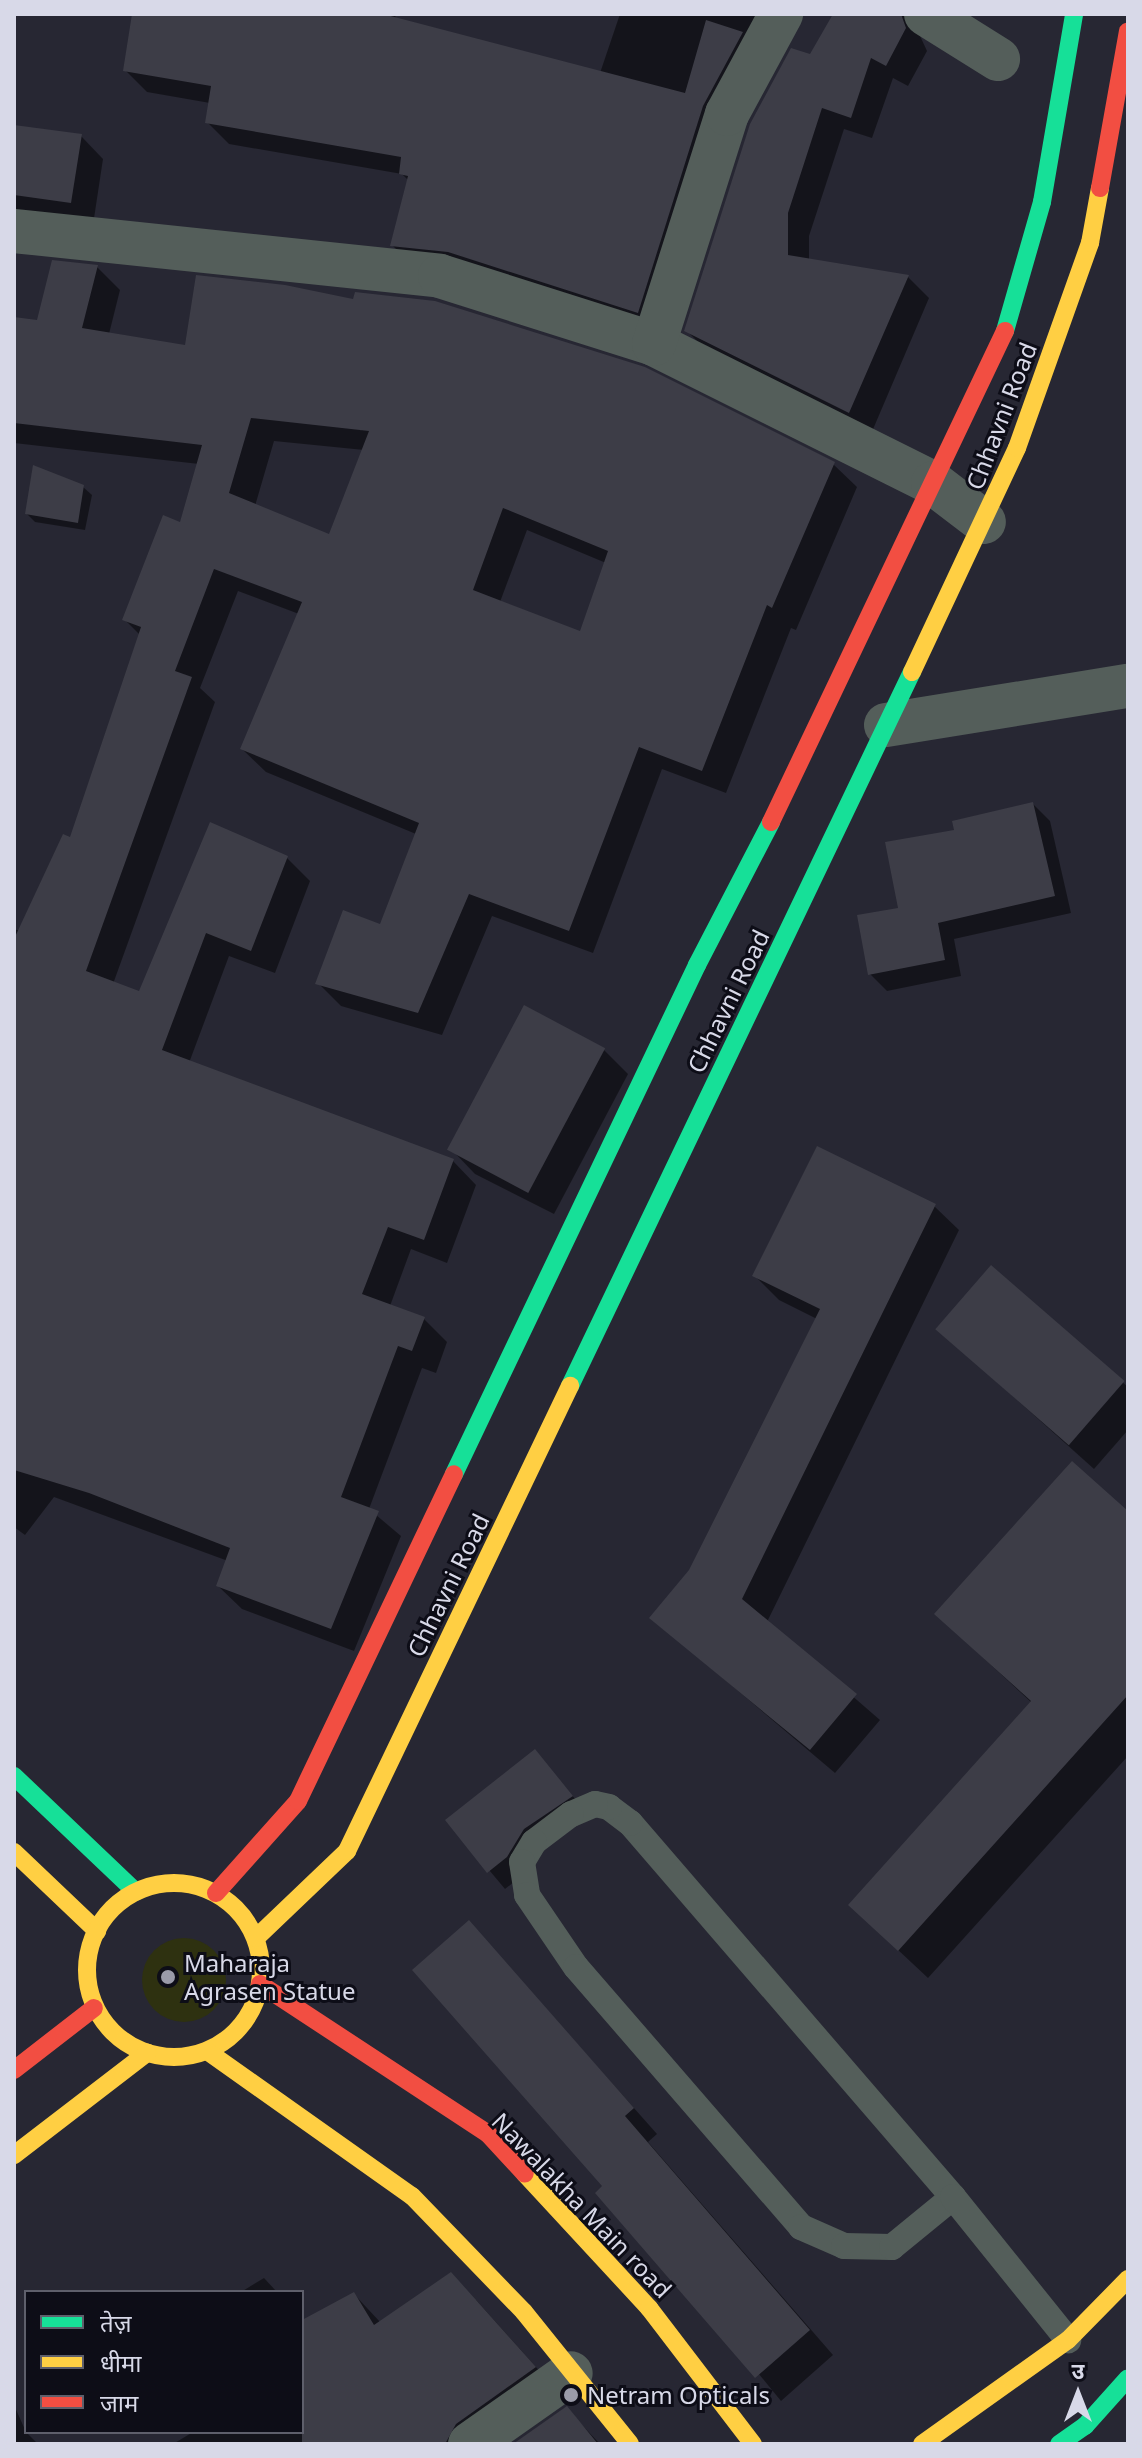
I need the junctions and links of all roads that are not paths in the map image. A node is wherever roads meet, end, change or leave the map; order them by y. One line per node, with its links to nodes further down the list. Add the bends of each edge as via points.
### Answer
1 (781, 14): 9 (street, via 727,114)
2 (926, 14): 5 (street)
3 (1074, 14): 6 (main road, Chhavni Road)
4 (1128, 31): 7 (main road, Chhavni Road)
5 (998, 59)
6 (1065, 147): 7 (main road); 10 (main road, Chhavni Road, via 1042,202 1004,335)
7 (1108, 153): 11 (main road, Chhavni Road, via 1090,243 1017,448)
8 (14, 231): 9 (street, via 440,276)
9 (654, 344): 10 (street)
10 (933, 483): 11 (street); 17 (main road, Chhavni Road, via 817,733 697,965 298,1801)
11 (984, 522): 13 (main road, Chhavni Road)
12 (1128, 686): 13 (street)
13 (886, 725): 19 (main road, Chhavni Road, via 347,1851)
14 (14, 1776): 16 (main road)
15 (14, 1852): 18 (main road)
16 (136, 1892): 17 (main road, via 189,1883); 18 (main road, via 113,1905)
17 (216, 1893): 19 (main road, via 244,1917)
18 (97, 1931): 21 (main road, via 85,1973)
19 (256, 1938): 20 (main road)
20 (260, 1984): 22 (main road, via 251,2012 232,2035); 33 (main road, Nawalakha Main road, via 488,2134 649,2308)
21 (94, 2008): 23 (main road); 24 (main road, via 125,2043)
22 (207, 2051): 24 (main road, via 177,2057); 29 (main road, via 412,2196 524,2312)
23 (20, 2053)
24 (147, 2053): 25 (main road)
25 (14, 2155)
26 (953, 2197): 26 (lane, via 892,2247 844,2246 801,2227 576,1967 527,1895 522,1862 534,1842 571,1814 595,1804 630,1823); 28 (lane)
27 (1128, 2279): 28 (main road)
28 (1068, 2340): 34 (main road)
29 (571, 2373): 31 (street); 32 (main road)
30 (1128, 2378): 35 (main road, via 1085,2426)
31 (470, 2444)
32 (630, 2444)
33 (753, 2444)
34 (922, 2444)
35 (1059, 2444)

